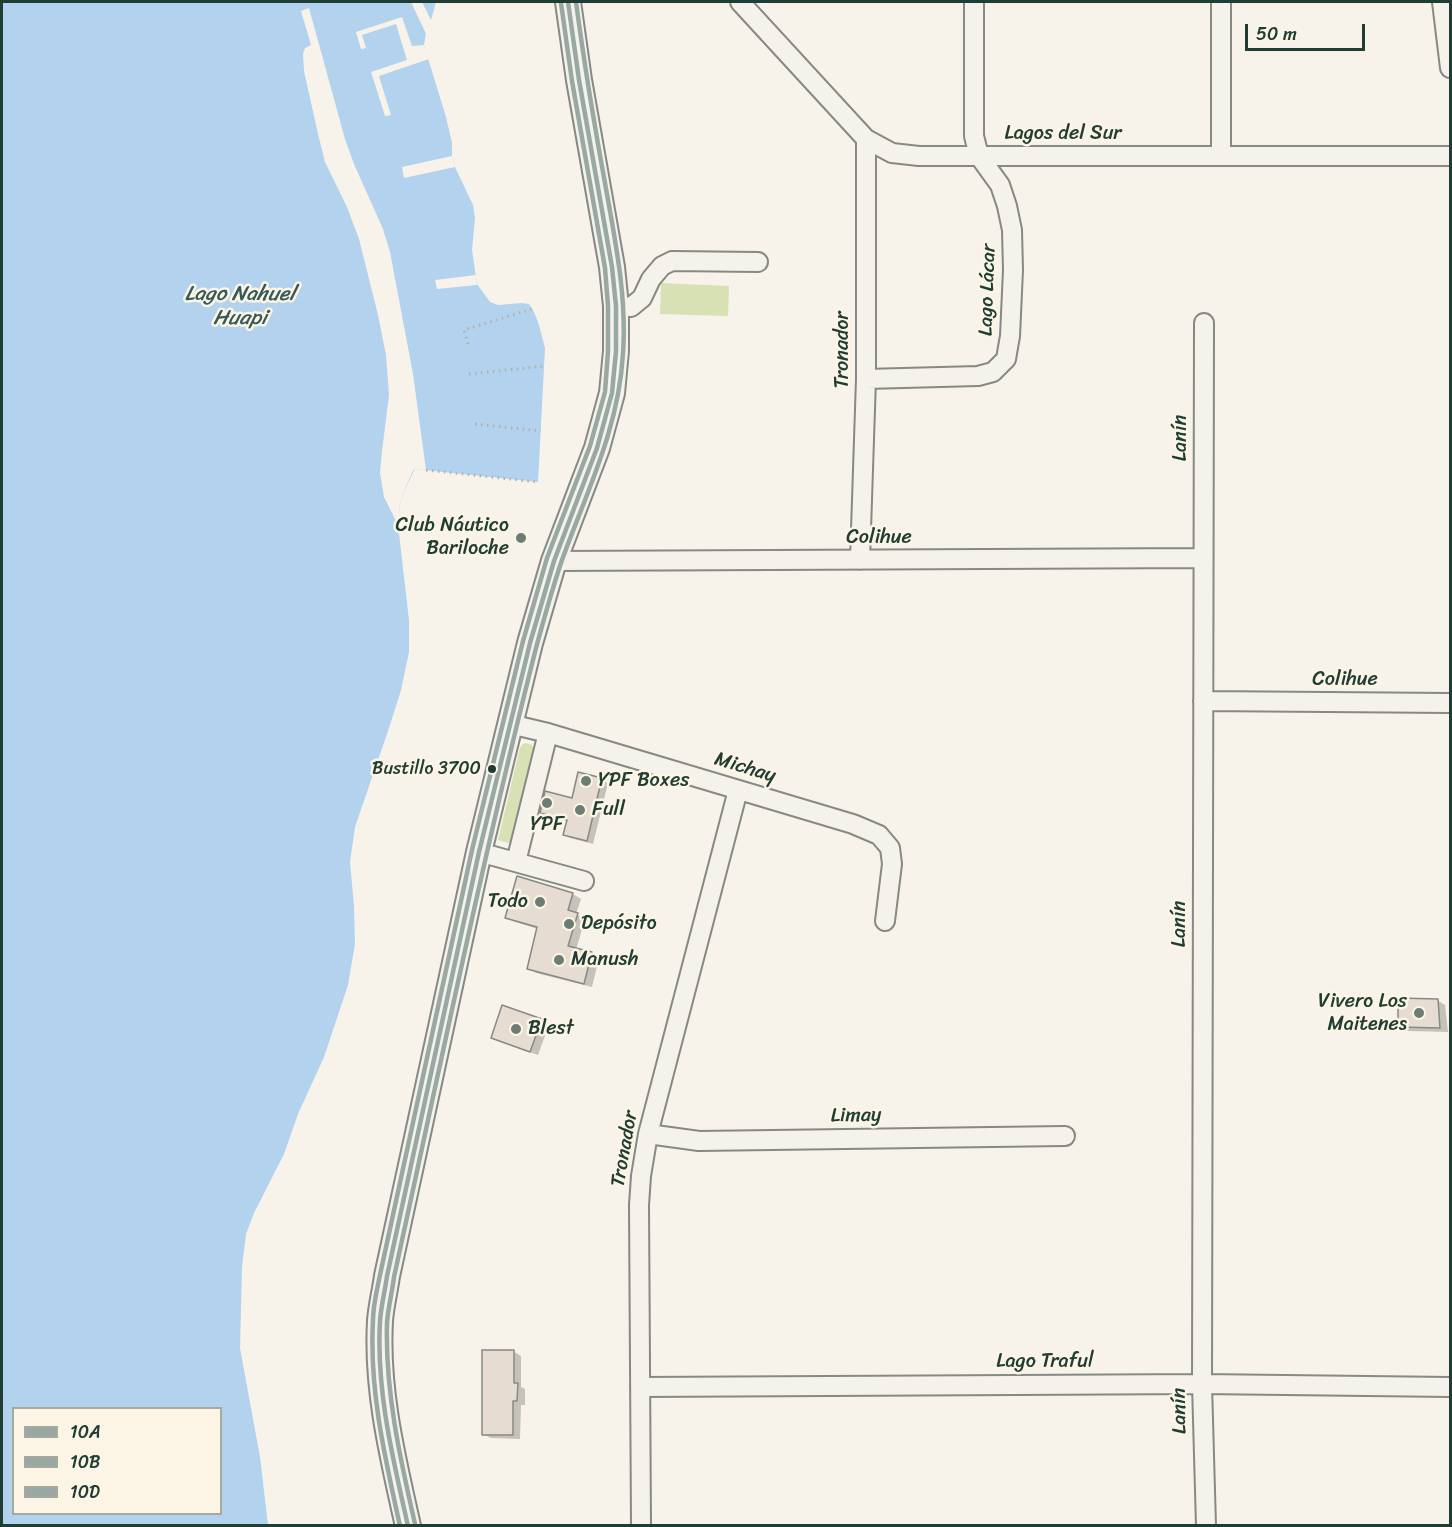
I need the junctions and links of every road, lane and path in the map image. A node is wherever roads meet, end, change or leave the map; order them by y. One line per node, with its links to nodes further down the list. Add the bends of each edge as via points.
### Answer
1 (568, 2): 12 (main road)
2 (740, 2): 7 (street, Lagos del Sur)
3 (974, 2): 8 (street, via 974,136)
4 (1221, 2): 9 (street)
5 (1442, 2): 6 (street)
6 (1450, 68)
7 (866, 139): 8 (street, Lagos del Sur, via 892,153); 18 (street, Tronador)
8 (979, 156): 9 (street, Lagos del Sur); 18 (street, Lago Lácar, via 1000,185 1012,230 1006,359 993,372 978,376)
9 (1221, 156): 10 (street, Lagos del Sur)
10 (1450, 156)
11 (758, 262): 12 (street, via 672,261 662,266 642,298 631,307)
12 (616, 306): 25 (main road, via 612,393 597,448)
13 (532, 309): 15 (path, via 464,330)
14 (1204, 323): 23 (street, Lanín)
15 (468, 344)
16 (544, 366): 17 (path)
17 (469, 374)
18 (866, 379): 24 (street, Tronador)
19 (475, 424): 20 (path)
20 (540, 431)
21 (426, 470): 22 (path)
22 (538, 482)
23 (1203, 558): 24 (street, Colihue); 26 (street, Lanín)
24 (860, 560): 25 (street, Colihue)
25 (554, 561): 28 (main road)
26 (1203, 701): 27 (street, Colihue); 37 (street, Lanín)
27 (1450, 703)
28 (510, 724): 29 (street, Michay); 31 (main road)
29 (548, 734): 30 (street, Michay); 32 (street)
30 (738, 790): 34 (street, Michay, via 879,835 890,848 892,864); 35 (street, Tronador)
31 (479, 852): 32 (street); 40 (main road, via 380,1320 384,1398)
32 (516, 862): 33 (street)
33 (584, 881)
34 (885, 921)
35 (648, 1134): 36 (street, Limay, via 699,1141); 39 (street, Tronador, via 639,1205)
36 (1065, 1136)
37 (1202, 1384): 38 (street, Lago Traful); 39 (street, Lago Traful); 42 (street, Lanín)
38 (1450, 1387)
39 (640, 1388): 41 (street, Tronador)
40 (408, 1526)
41 (641, 1526)
42 (1206, 1526)

